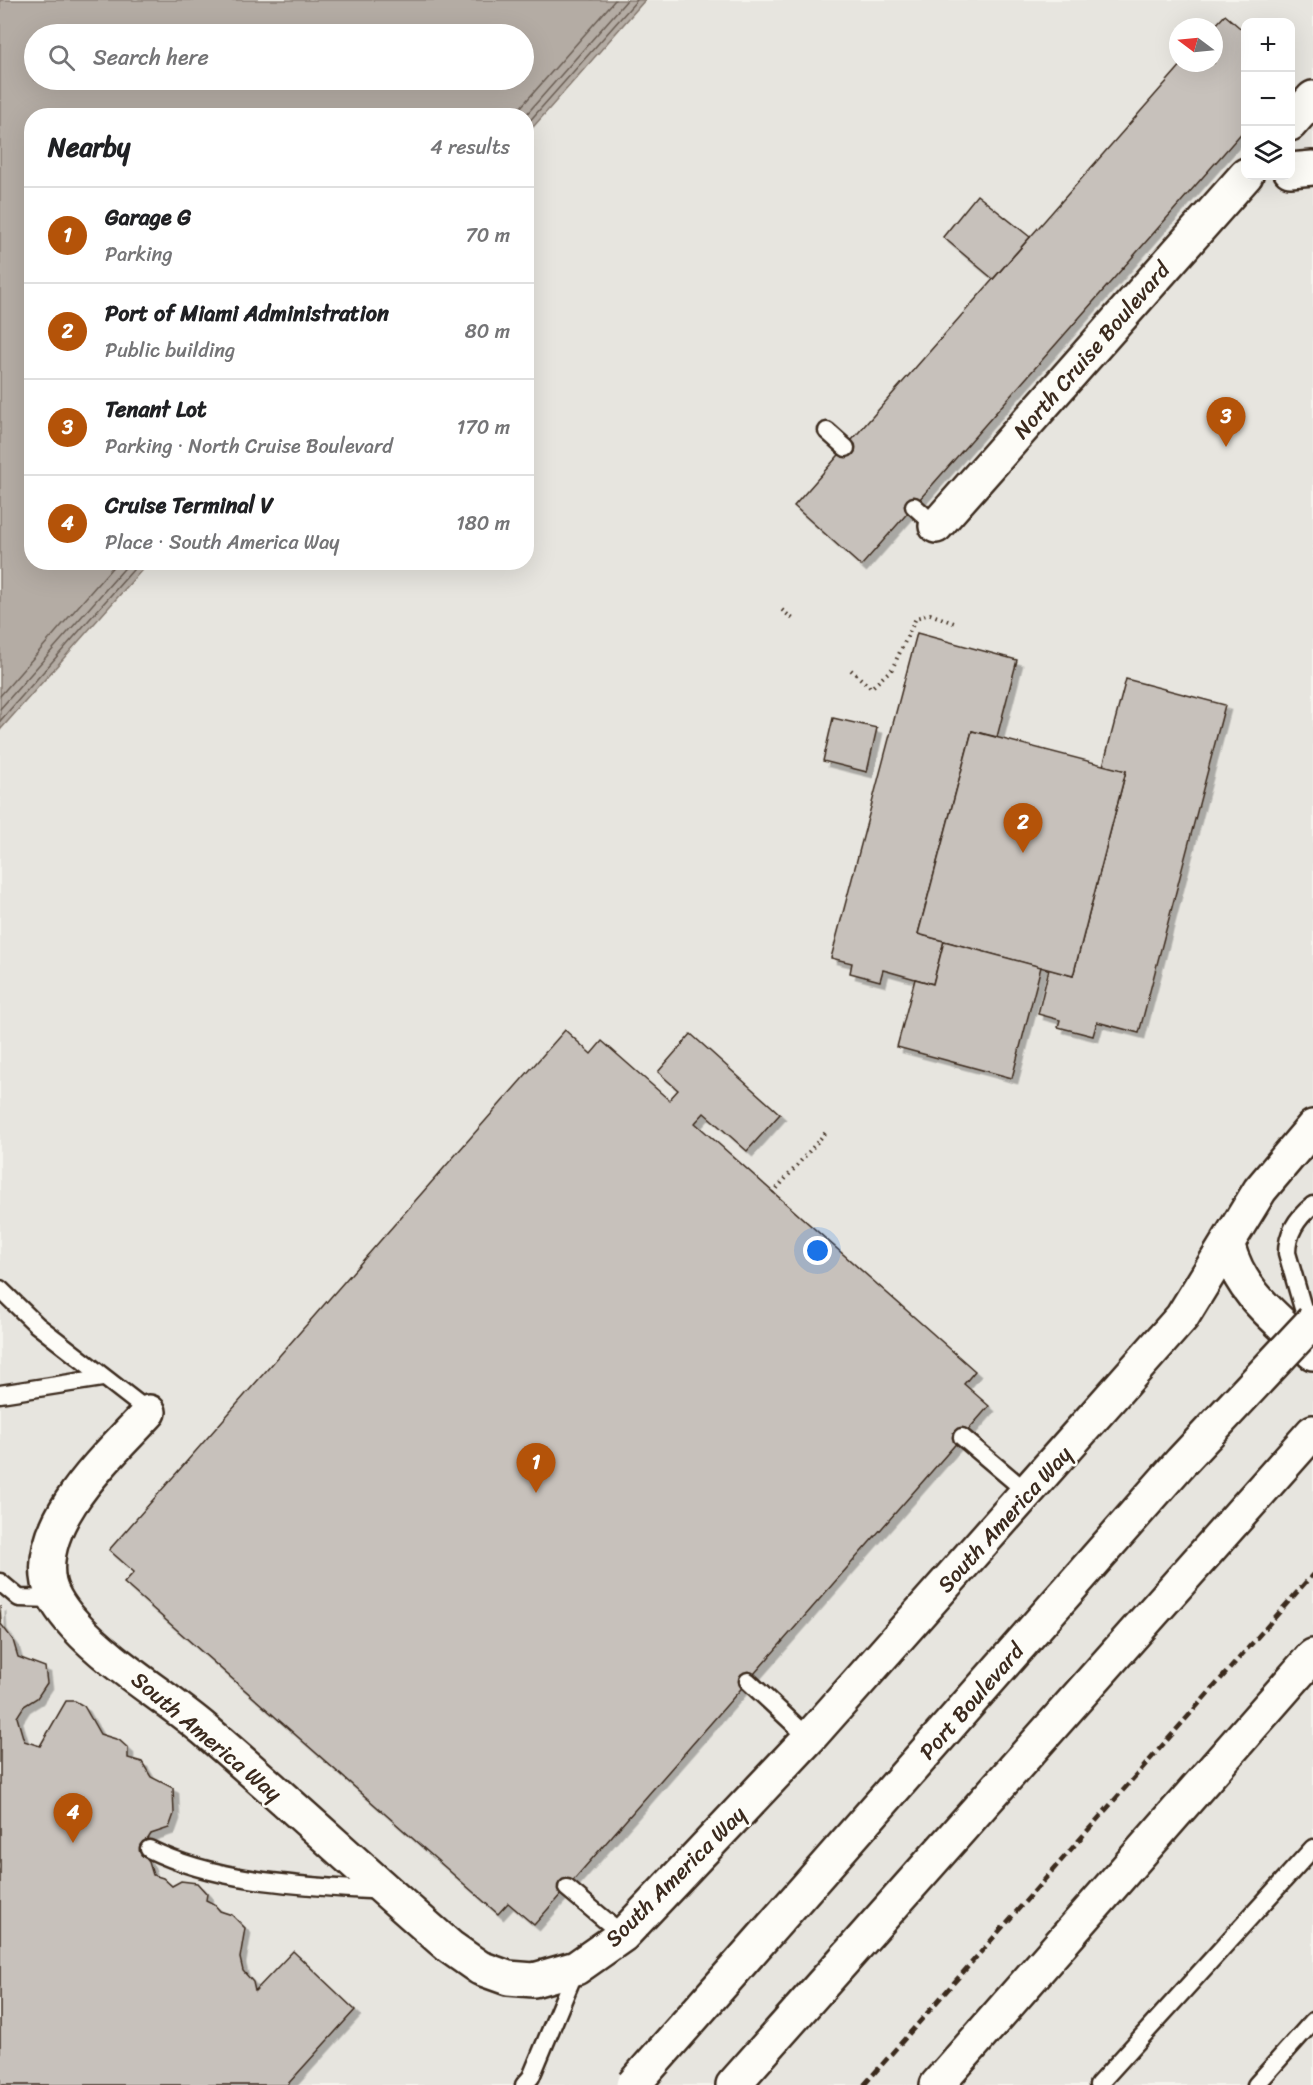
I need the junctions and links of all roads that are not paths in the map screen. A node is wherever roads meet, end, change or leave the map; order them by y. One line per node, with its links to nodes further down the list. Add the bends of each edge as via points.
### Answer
1 (1313, 99): 2 (street)
2 (1295, 119)
3 (1313, 168): 4 (street)
4 (1295, 170)
5 (1241, 179): 8 (street, North Cruise Boulevard)
6 (827, 431): 7 (lane)
7 (846, 448)
8 (925, 516)
9 (1313, 1127): 11 (street, South America Way, via 1260,1190)
10 (1313, 1205): 14 (lane, via 1293,1228 1287,1253)
11 (1228, 1246): 15 (street, via 1246,1288); 21 (street, South America Way, via 1182,1317)
12 (0, 1290): 16 (lane)
13 (1313, 1321): 35 (street, Port Boulevard, bridge, via 1181,1462)
14 (1313, 1341)
15 (1313, 1353)
16 (102, 1378): 17 (lane); 18 (lane)
17 (0, 1394)
18 (149, 1413): 23 (street, South America Way, via 81,1487 64,1512 49,1560 49,1581)
19 (1313, 1432): 36 (street)
20 (962, 1437): 21 (lane)
21 (1028, 1493): 26 (street, South America Way)
22 (0, 1582): 23 (lane, via 19,1598)
23 (55, 1599): 30 (street, South America Way, via 75,1626 204,1730)
24 (1313, 1656): 37 (street)
25 (748, 1682): 26 (lane)
26 (809, 1738): 31 (street, South America Way)
27 (1313, 1848): 38 (lane)
28 (149, 1849): 30 (lane, via 202,1870 318,1887)
29 (567, 1888): 31 (lane)
30 (386, 1891): 32 (street, South America Way, via 480,1968 508,1978 534,1980)
31 (623, 1935): 32 (street, South America Way)
32 (576, 1968): 34 (lane, via 531,2077)
33 (1313, 2021): 39 (lane)
34 (524, 2085)
35 (633, 2085)
36 (733, 2085)
37 (937, 2085)
38 (1098, 2085)
39 (1256, 2085)

